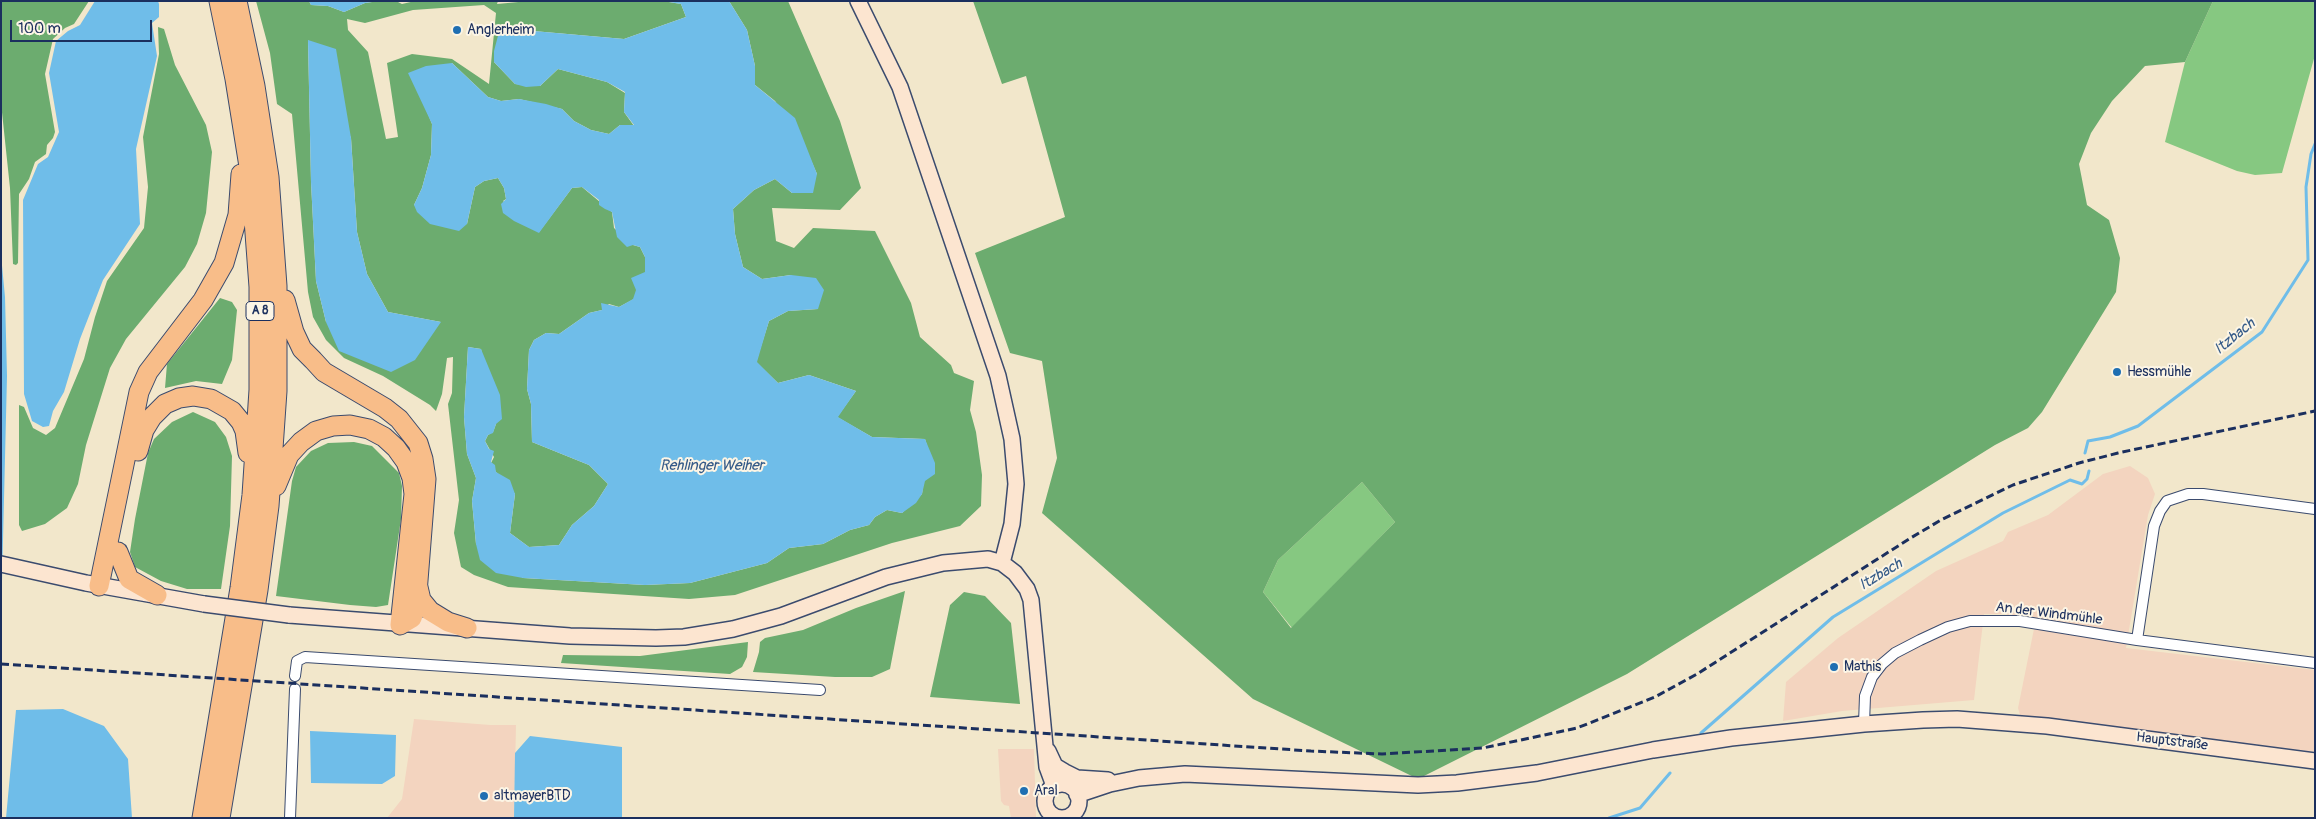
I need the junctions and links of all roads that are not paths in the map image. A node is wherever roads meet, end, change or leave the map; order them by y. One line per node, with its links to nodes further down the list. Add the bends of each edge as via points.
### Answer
1 (219, 1): 4 (highway, A 8)
2 (237, 1): 5 (highway, A 8, via 262,124)
3 (858, 1): 10 (main road, via 900,87 998,376 1012,439 1016,484 1012,524)
4 (244, 127): 6 (highway, A 8, via 259,287 259,390); 13 (highway, via 239,206 232,239 212,286 148,372 139,392)
5 (275, 239): 7 (highway, A 8, via 277,391); 12 (highway, via 288,315 302,349 324,372 399,419 418,443 426,479)
6 (252, 495): 9 (highway, via 247,441 237,416 211,399 193,396 172,400 152,417 141,437); 28 (highway, A 8, via 233,635)
7 (269, 506): 15 (highway, via 289,455 316,431 350,425 384,437 406,462 414,494); 29 (highway, A 8, via 251,638)
8 (2315, 509): 17 (street, via 2196,494 2167,501 2154,526)
9 (118, 552): 13 (highway, via 114,578); 14 (highway, via 129,579)
10 (1002, 563): 16 (main road, via 988,559 943,563 886,576 771,619 733,629 684,636 578,636); 23 (main road, via 1015,573 1031,600)
11 (1, 564): 13 (main road)
12 (418, 584): 15 (highway, via 412,618); 16 (highway, via 422,600 430,611)
13 (99, 586): 14 (main road)
14 (157, 595): 15 (main road, bridge, via 289,615)
15 (400, 625): 16 (main road)
16 (467, 628)
17 (2137, 640): 18 (street, An der Windmühle); 22 (street, An der Windmühle, via 2020,621 1970,621 1948,627 1882,664 1872,677 1865,696)
18 (2315, 663)
19 (295, 676): 21 (street, via 298,661 305,657)
20 (295, 689): 30 (street)
21 (820, 690)
22 (1864, 724): 24 (main road, Hauptstraße, via 1957,719 2028,724); 25 (main road, Hauptstraße, via 1731,738 1457,784 1377,784 1221,774)
23 (1046, 743): 25 (main road, via 1055,766 1077,778); 26 (main road, via 1047,768)
24 (2315, 760)
25 (1132, 780): 27 (main road)
26 (1054, 786): 27 (main road, via 1065,784); 31 (main road, via 1049,789 1045,800 1049,812)
27 (1077, 795): 31 (main road, via 1074,812)
28 (202, 818)
29 (220, 818)
30 (290, 818)
31 (1059, 818)

